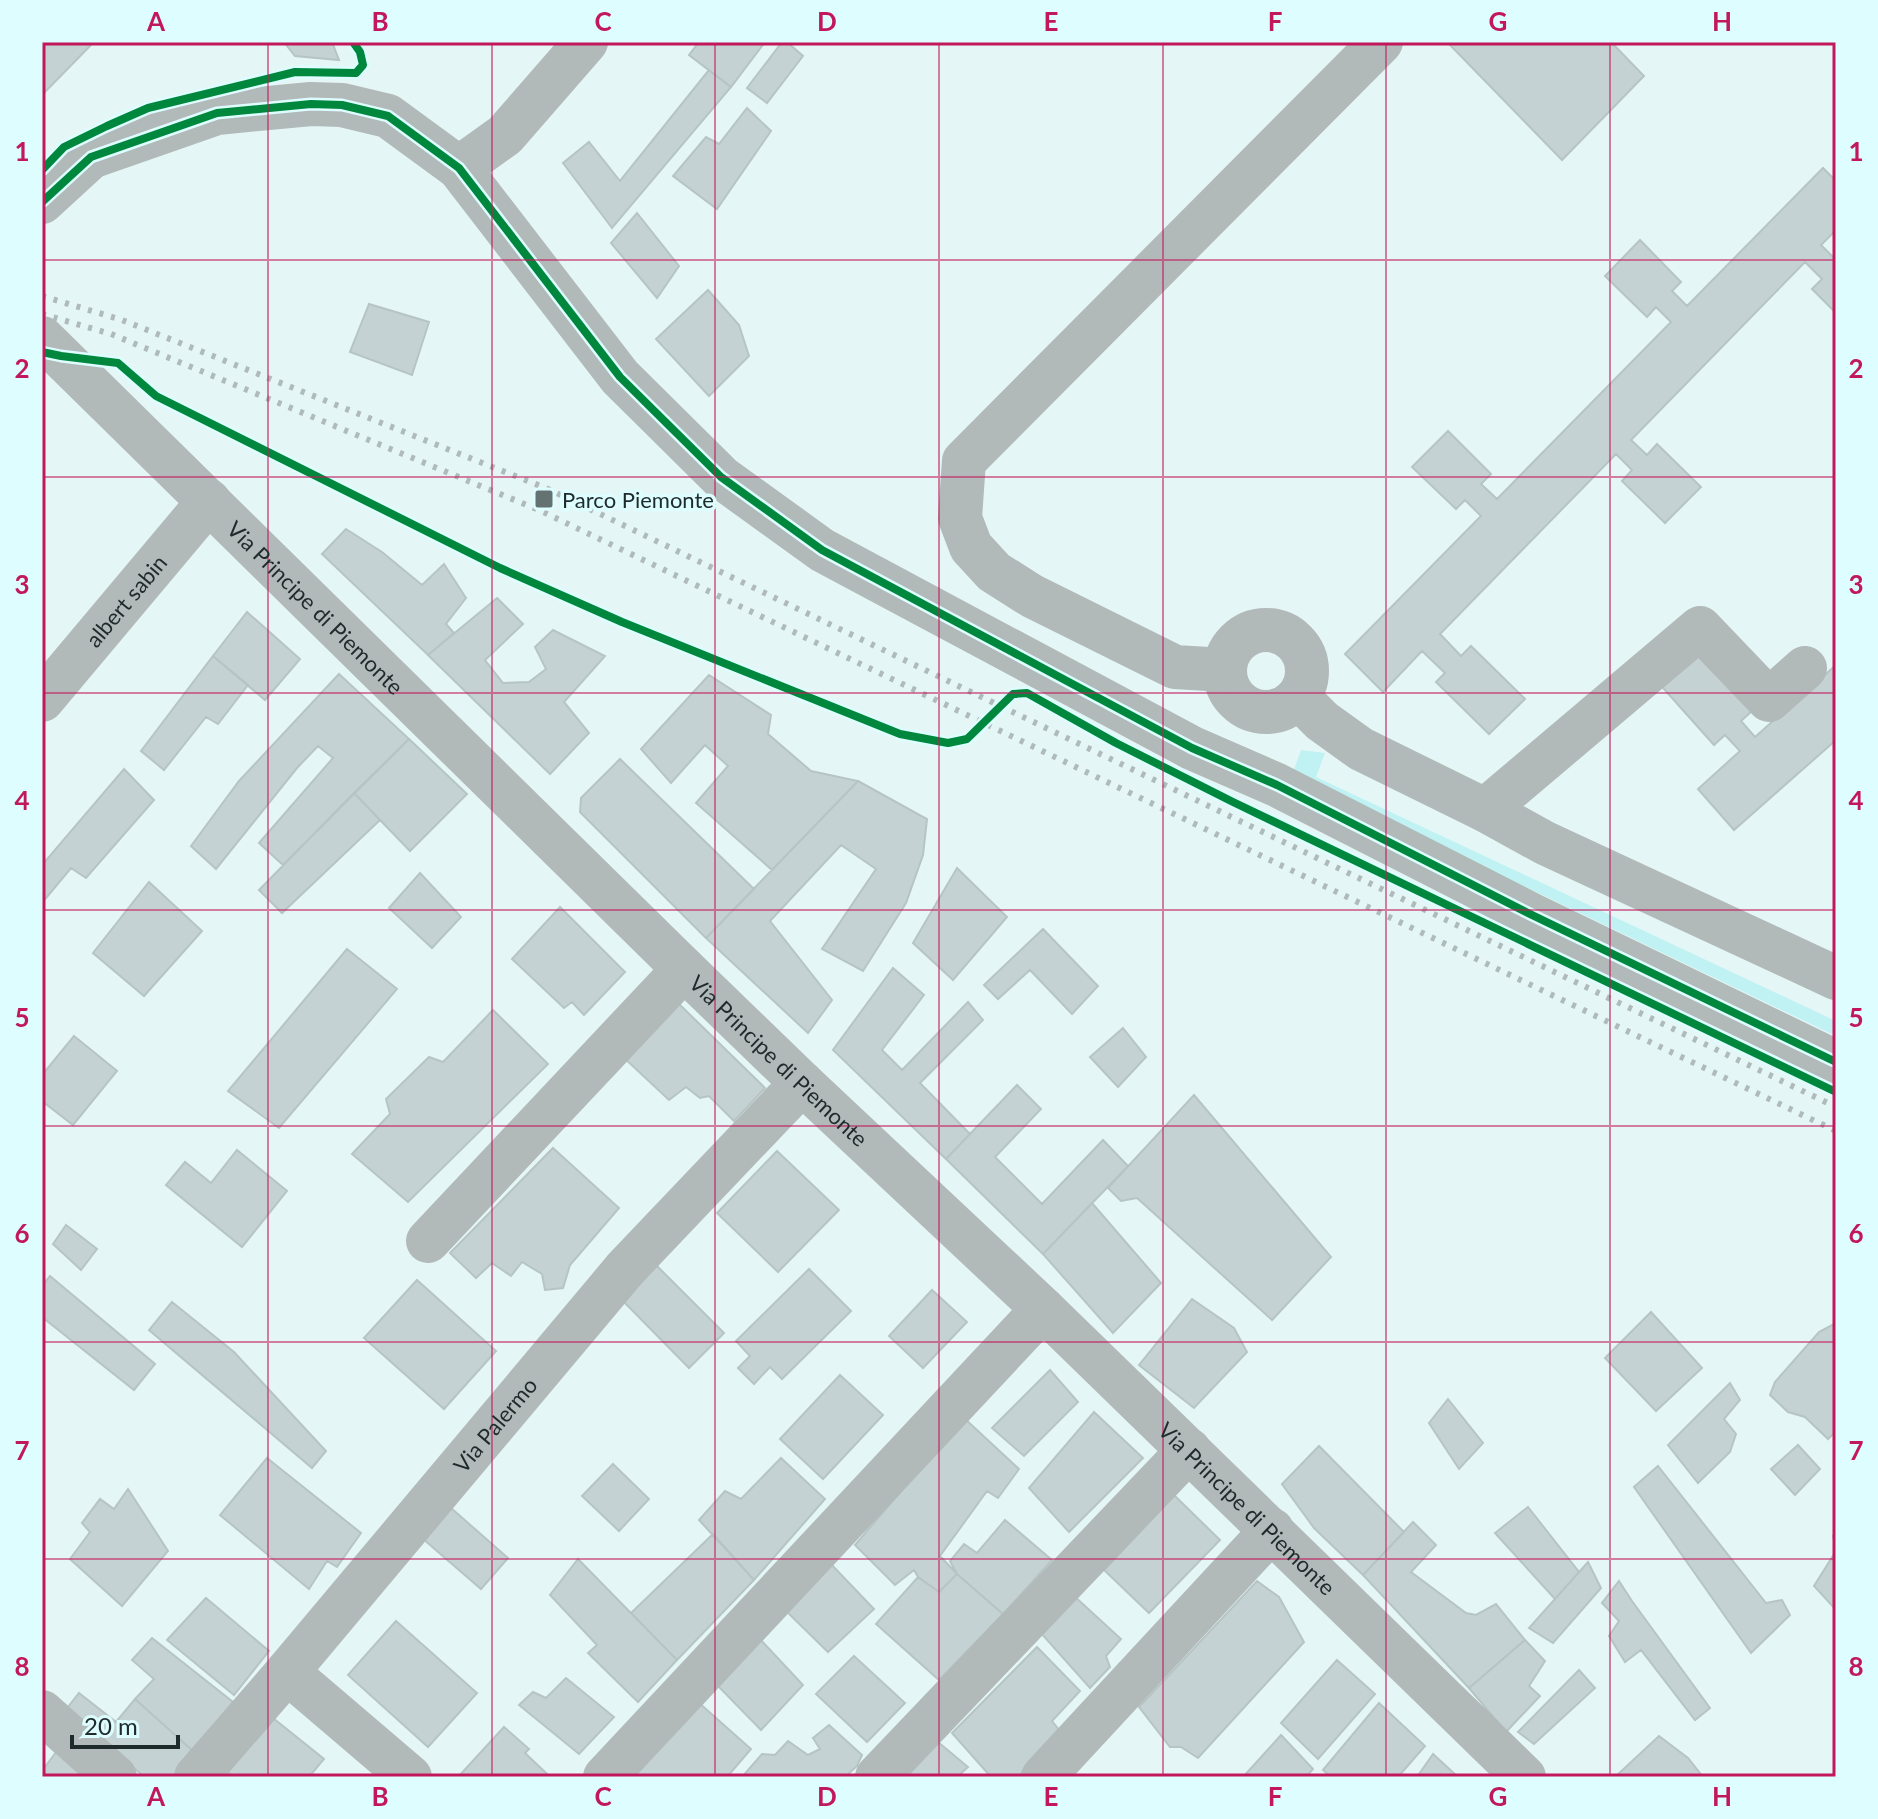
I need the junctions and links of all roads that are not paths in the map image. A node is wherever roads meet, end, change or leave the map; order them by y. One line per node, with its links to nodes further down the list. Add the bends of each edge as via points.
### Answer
1 (586, 42): 3 (street, via 505,135)
2 (1381, 42): 8 (street, via 964,461 960,518 971,547 994,572 1175,667)
3 (459, 168): 4 (street, via 388,116 311,104 217,113 91,157); 11 (street, via 620,377 721,477 822,550)
4 (42, 202)
5 (42, 338): 6 (street, Via Principe di Piemonte)
6 (209, 501): 9 (street, albert sabin); 14 (street, Via Principe di Piemonte)
7 (1805, 668): 13 (street, via 1769,700 1700,628)
8 (1229, 683): 10 (street, via 1242,705 1253,711); 10 (street, via 1227,657 1233,646 1255,632 1280,633 1306,660 1305,686); 11 (street)
9 (42, 700)
10 (1287, 704): 12 (street); 13 (street, via 1361,749)
11 (1192, 748): 12 (street)
12 (1277, 785): 16 (street)
13 (1485, 810): 15 (street)
14 (684, 969): 17 (street, Via Principe di Piemonte); 18 (street)
15 (1836, 978)
16 (1836, 1062)
17 (802, 1083): 19 (street, Via Principe di Piemonte); 22 (street, Via Palermo, via 625,1269)
18 (428, 1241)
19 (1043, 1309): 20 (street, Via Principe di Piemonte); 27 (street)
20 (1189, 1450): 21 (street, Via Principe di Piemonte); 28 (street)
21 (1272, 1530): 29 (street); 30 (street, Via Principe di Piemonte)
22 (287, 1672): 25 (street, Via Palermo); 26 (street)
23 (42, 1712): 24 (street)
24 (115, 1777)
25 (196, 1777)
26 (410, 1777)
27 (605, 1777)
28 (877, 1777)
29 (1043, 1777)
30 (1524, 1777)

